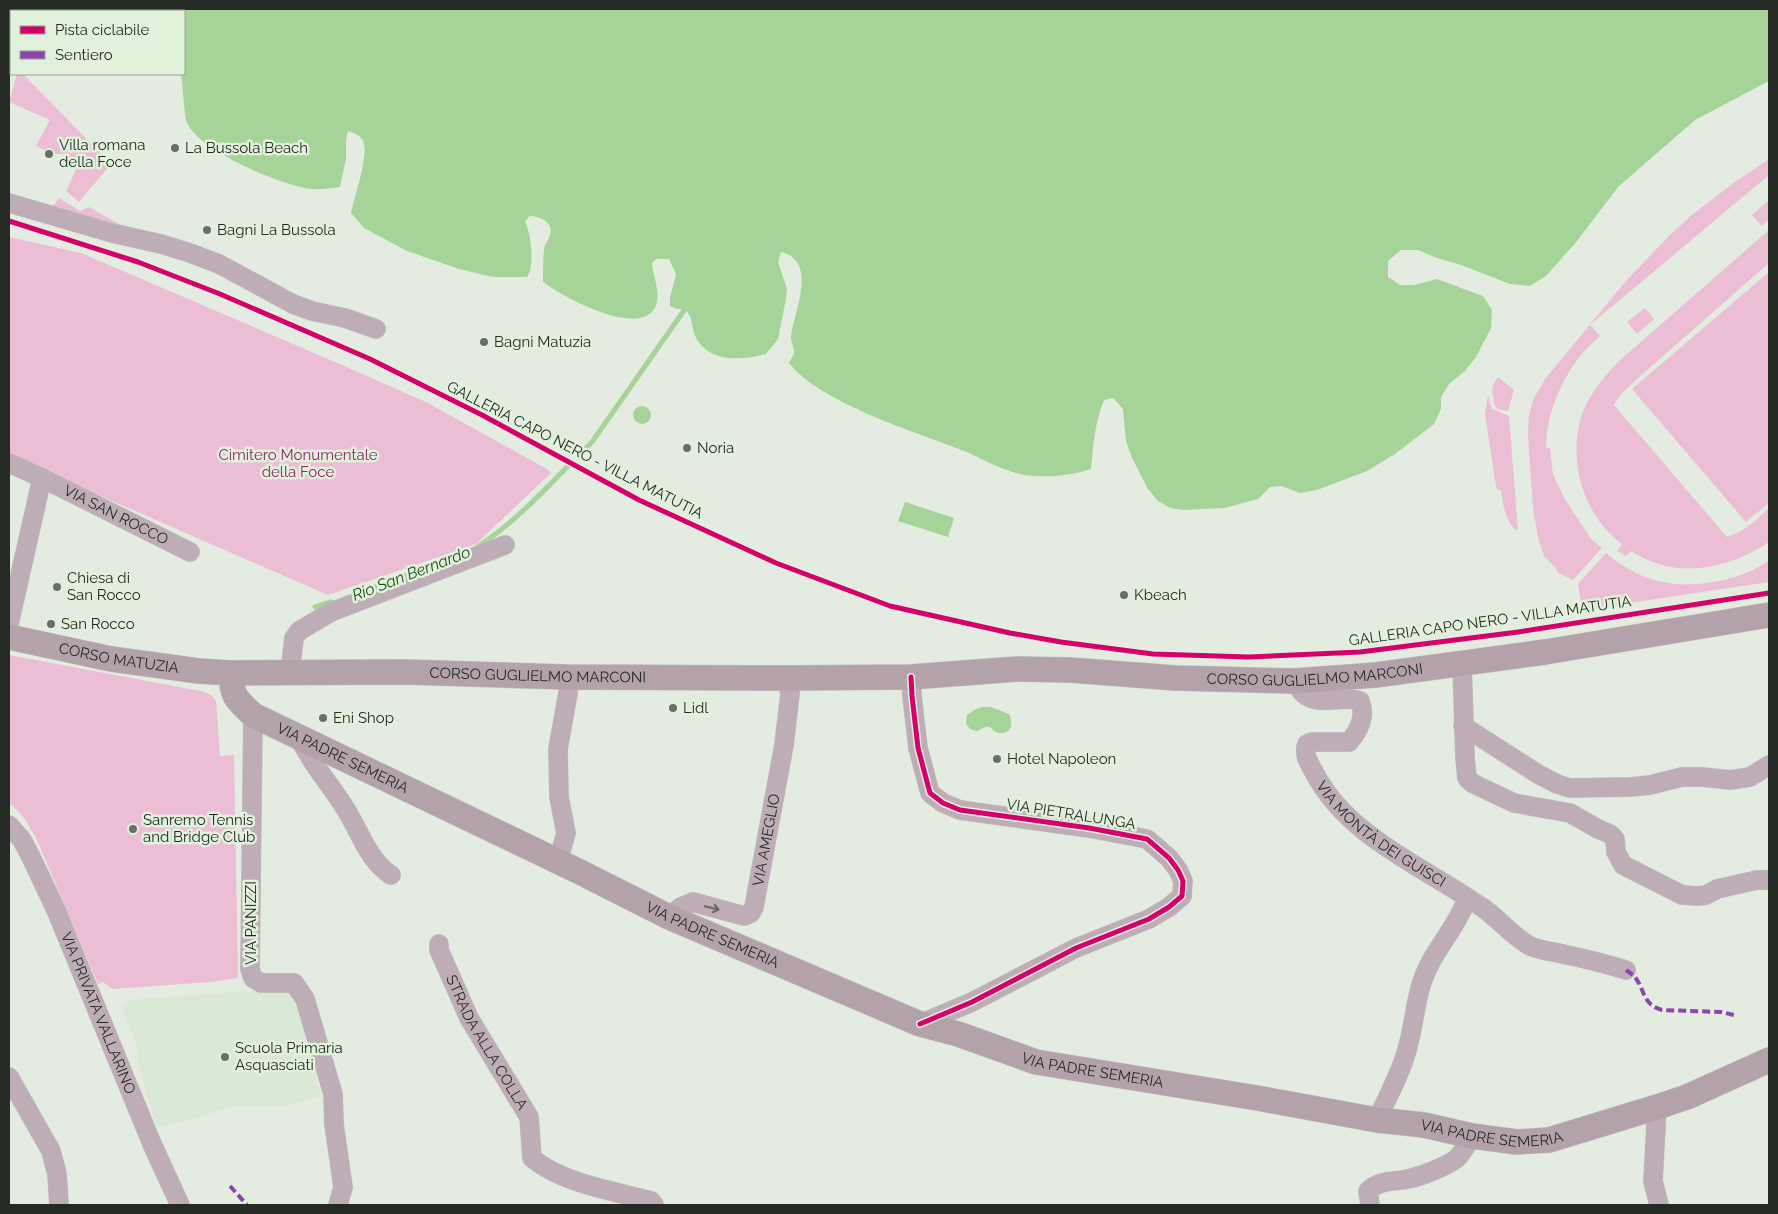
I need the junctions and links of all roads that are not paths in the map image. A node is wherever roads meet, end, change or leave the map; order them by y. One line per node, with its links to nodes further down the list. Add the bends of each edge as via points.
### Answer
1 (9, 204): 2 (street, via 190,253 219,264 293,304)
2 (376, 330)
3 (9, 463): 4 (street, VIA SAN ROCCO)
4 (42, 478): 6 (street, VIA SAN ROCCO); 8 (street, VIA SAN ROCCO)
5 (505, 545): 11 (street, via 331,612 299,631 294,638)
6 (190, 552)
7 (1769, 614): 10 (main road, CORSO GUGLIELMO MARCONI)
8 (9, 624)
9 (9, 637): 12 (main road, CORSO MATUZIA, via 111,659)
10 (1462, 664): 16 (main road, CORSO GUGLIELMO MARCONI); 18 (street)
11 (290, 672): 12 (main road, CORSO GUGLIELMO MARCONI); 13 (main road, CORSO GUGLIELMO MARCONI)
12 (231, 673): 17 (main road, VIA PADRE SEMERIA, via 235,696)
13 (568, 677): 15 (main road, CORSO GUGLIELMO MARCONI); 22 (street, via 558,749 559,797 566,833)
14 (911, 677): 15 (main road, CORSO GUGLIELMO MARCONI); 16 (main road, CORSO GUGLIELMO MARCONI, via 1018,669); 29 (street, VIA PIETRALUNGA, via 918,748 930,793 943,804 960,810 1147,839 1169,858 1183,881 1182,896 1149,919 1076,948 972,1002)
15 (787, 678): 26 (street, VIA AMEGLIO, one-way to 15, via 681,906 694,902 744,916 754,907 784,745 790,694)
16 (1294, 681): 25 (street, VIA MONTÀ DEI GUISCI, via 1305,694 1317,700 1352,698 1360,701 1362,721 1349,742 1312,742 1304,751 1323,790 1365,832)
17 (253, 715): 19 (main road, VIA PADRE SEMERIA); 37 (street, VIA PANIZZI, via 250,969 253,978 261,983 294,983 305,999 333,1094 343,1187)
18 (1463, 726): 20 (street, via 1538,774 1570,788 1631,787 1702,777 1730,780 1750,777); 24 (street, via 1467,778 1472,783 1514,803 1570,813 1610,834 1615,839 1616,852 1623,865 1661,885 1682,895 1698,896 1717,889)
19 (299, 737): 22 (main road, VIA PADRE SEMERIA); 23 (street, via 307,756 344,806 375,862)
20 (1769, 765)
21 (9, 825): 36 (street, VIA PRIVATA VALLARINO, via 22,840 56,910)
22 (558, 862): 26 (main road, VIA PADRE SEMERIA)
23 (391, 875)
24 (1769, 880)
25 (1467, 899): 28 (street, VIA MONTÀ DEI GUISCI, via 1531,946); 33 (street, via 1422,982 1408,1048)
26 (669, 917): 29 (main road, VIA PADRE SEMERIA)
27 (439, 944): 38 (street, STRADA ALLA COLLA, via 469,1018 529,1117 532,1158 568,1178 650,1201)
28 (1626, 970)
29 (920, 1024): 33 (main road, VIA PADRE SEMERIA, via 1036,1062)
30 (1769, 1060): 32 (main road, VIA PADRE SEMERIA)
31 (9, 1077): 35 (street, via 51,1151 57,1174)
32 (1657, 1107): 34 (main road, VIA PADRE SEMERIA, via 1549,1140 1517,1142); 40 (street, via 1653,1181)
33 (1377, 1120): 34 (main road, VIA PADRE SEMERIA, via 1424,1125)
34 (1472, 1136): 39 (street, via 1457,1158 1428,1173 1372,1187 1368,1191)
35 (58, 1205)
36 (180, 1205)
37 (338, 1205)
38 (654, 1205)
39 (1370, 1205)
40 (1659, 1205)

